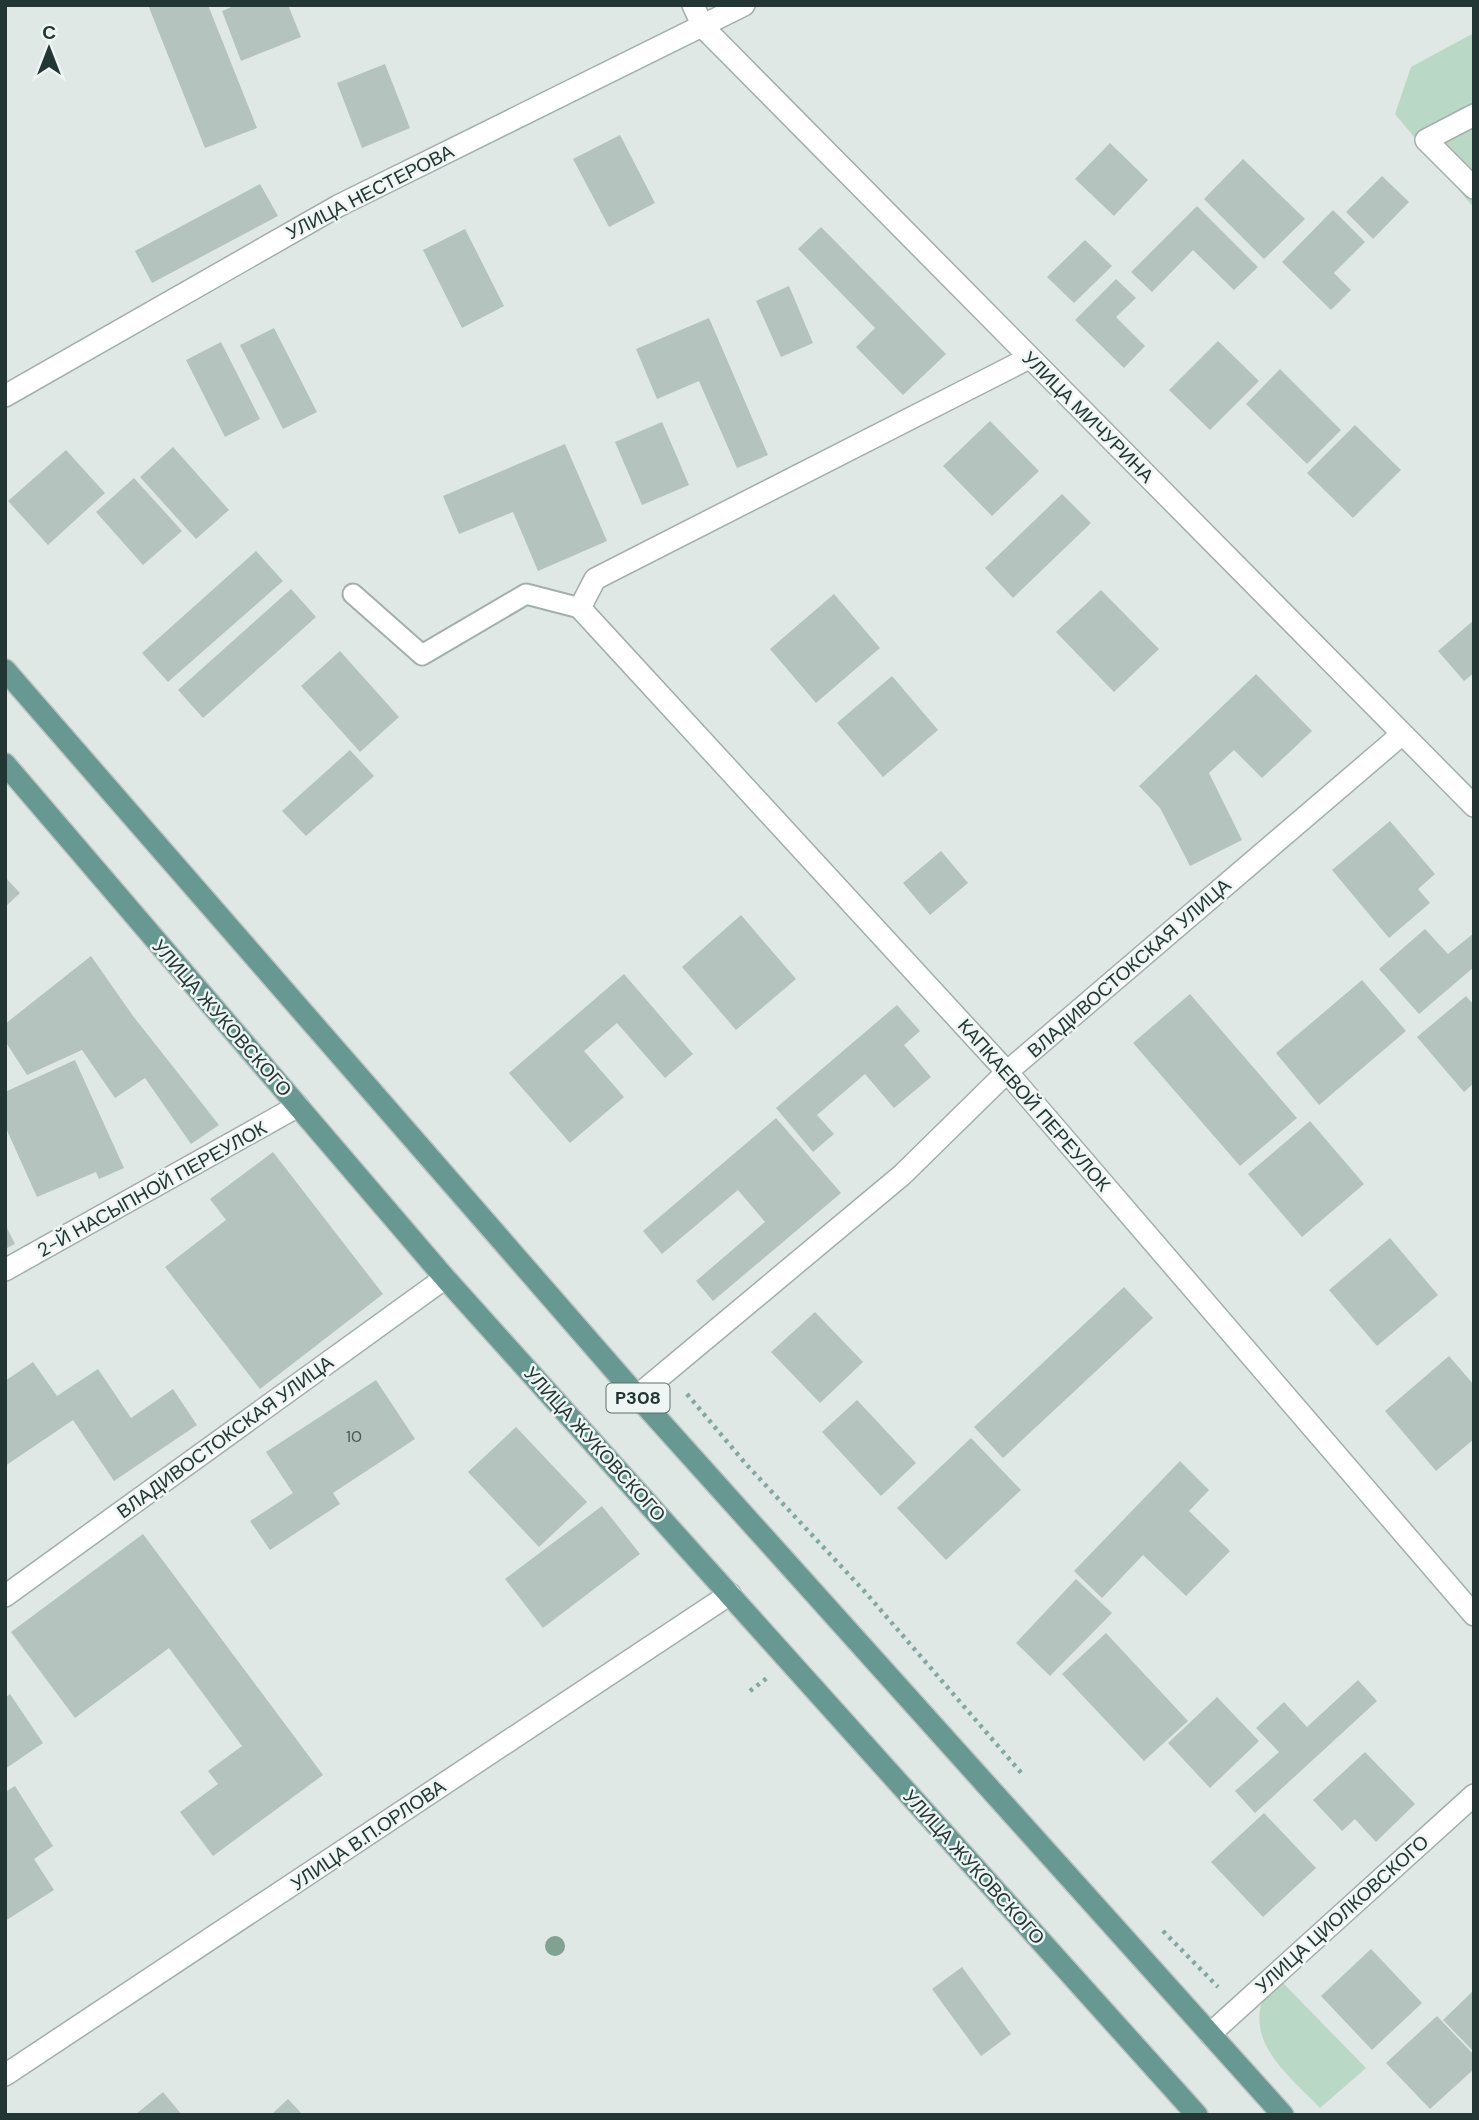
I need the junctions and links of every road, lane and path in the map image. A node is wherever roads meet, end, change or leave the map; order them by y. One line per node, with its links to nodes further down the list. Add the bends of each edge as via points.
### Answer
1 (693, 5): 3 (street)
2 (744, 5): 3 (street, УЛИЦА НЕСТЕРОВА)
3 (703, 27): 6 (street, УЛИЦА МИЧУРИНА); 7 (street, УЛИЦА НЕСТЕРОВА, via 338,206)
4 (1474, 115): 5 (street, via 1426,140)
5 (1474, 188)
6 (1029, 358): 9 (street, via 595,579); 11 (street, УЛИЦА МИЧУРИНА)
7 (5, 396)
8 (354, 593): 9 (lane, via 422,654 526,594)
9 (580, 608): 14 (street, КАПКАЕВОЙ ПЕРЕУЛОК)
10 (5, 670): 19 (main road, P308)
11 (1401, 735): 13 (street, УЛИЦА МИЧУРИНА); 14 (street, ВЛАДИВОСТОКСКАЯ УЛИЦА)
12 (5, 764): 15 (main road, УЛИЦА ЖУКОВСКОГО)
13 (1474, 806)
14 (1007, 1072): 18 (street, ВЛАДИВОСТОКСКАЯ УЛИЦА, via 902,1175); 22 (street, КАПКАЕВОЙ ПЕРЕУЛОК)
15 (298, 1106): 16 (street, 2-Й НАСЫПНОЙ ПЕРЕУЛОК); 17 (main road, УЛИЦА ЖУКОВСКОГО)
16 (5, 1270)
17 (445, 1278): 20 (main road, УЛИЦА ЖУКОВСКОГО); 21 (street, ВЛАДИВОСТОКСКАЯ УЛИЦА)
18 (667, 1371): 19 (street, ВЛАДИВОСТОКСКАЯ УЛИЦА); 23 (path)
19 (637, 1396): 27 (main road, P308)
20 (730, 1594): 28 (street, УЛИЦА В.П.ОРЛОВА); 29 (main road, УЛИЦА ЖУКОВСКОГО)
21 (5, 1596)
22 (1474, 1615)
23 (1027, 1780)
24 (1474, 1795): 26 (street, УЛИЦА ЦИОЛКОВСКОГО)
25 (1154, 1922): 26 (path)
26 (1238, 2008): 27 (street, УЛИЦА ЦИОЛКОВСКОГО)
27 (1210, 2034): 30 (main road, P308)
28 (5, 2075)
29 (1197, 2115)
30 (1283, 2115)

